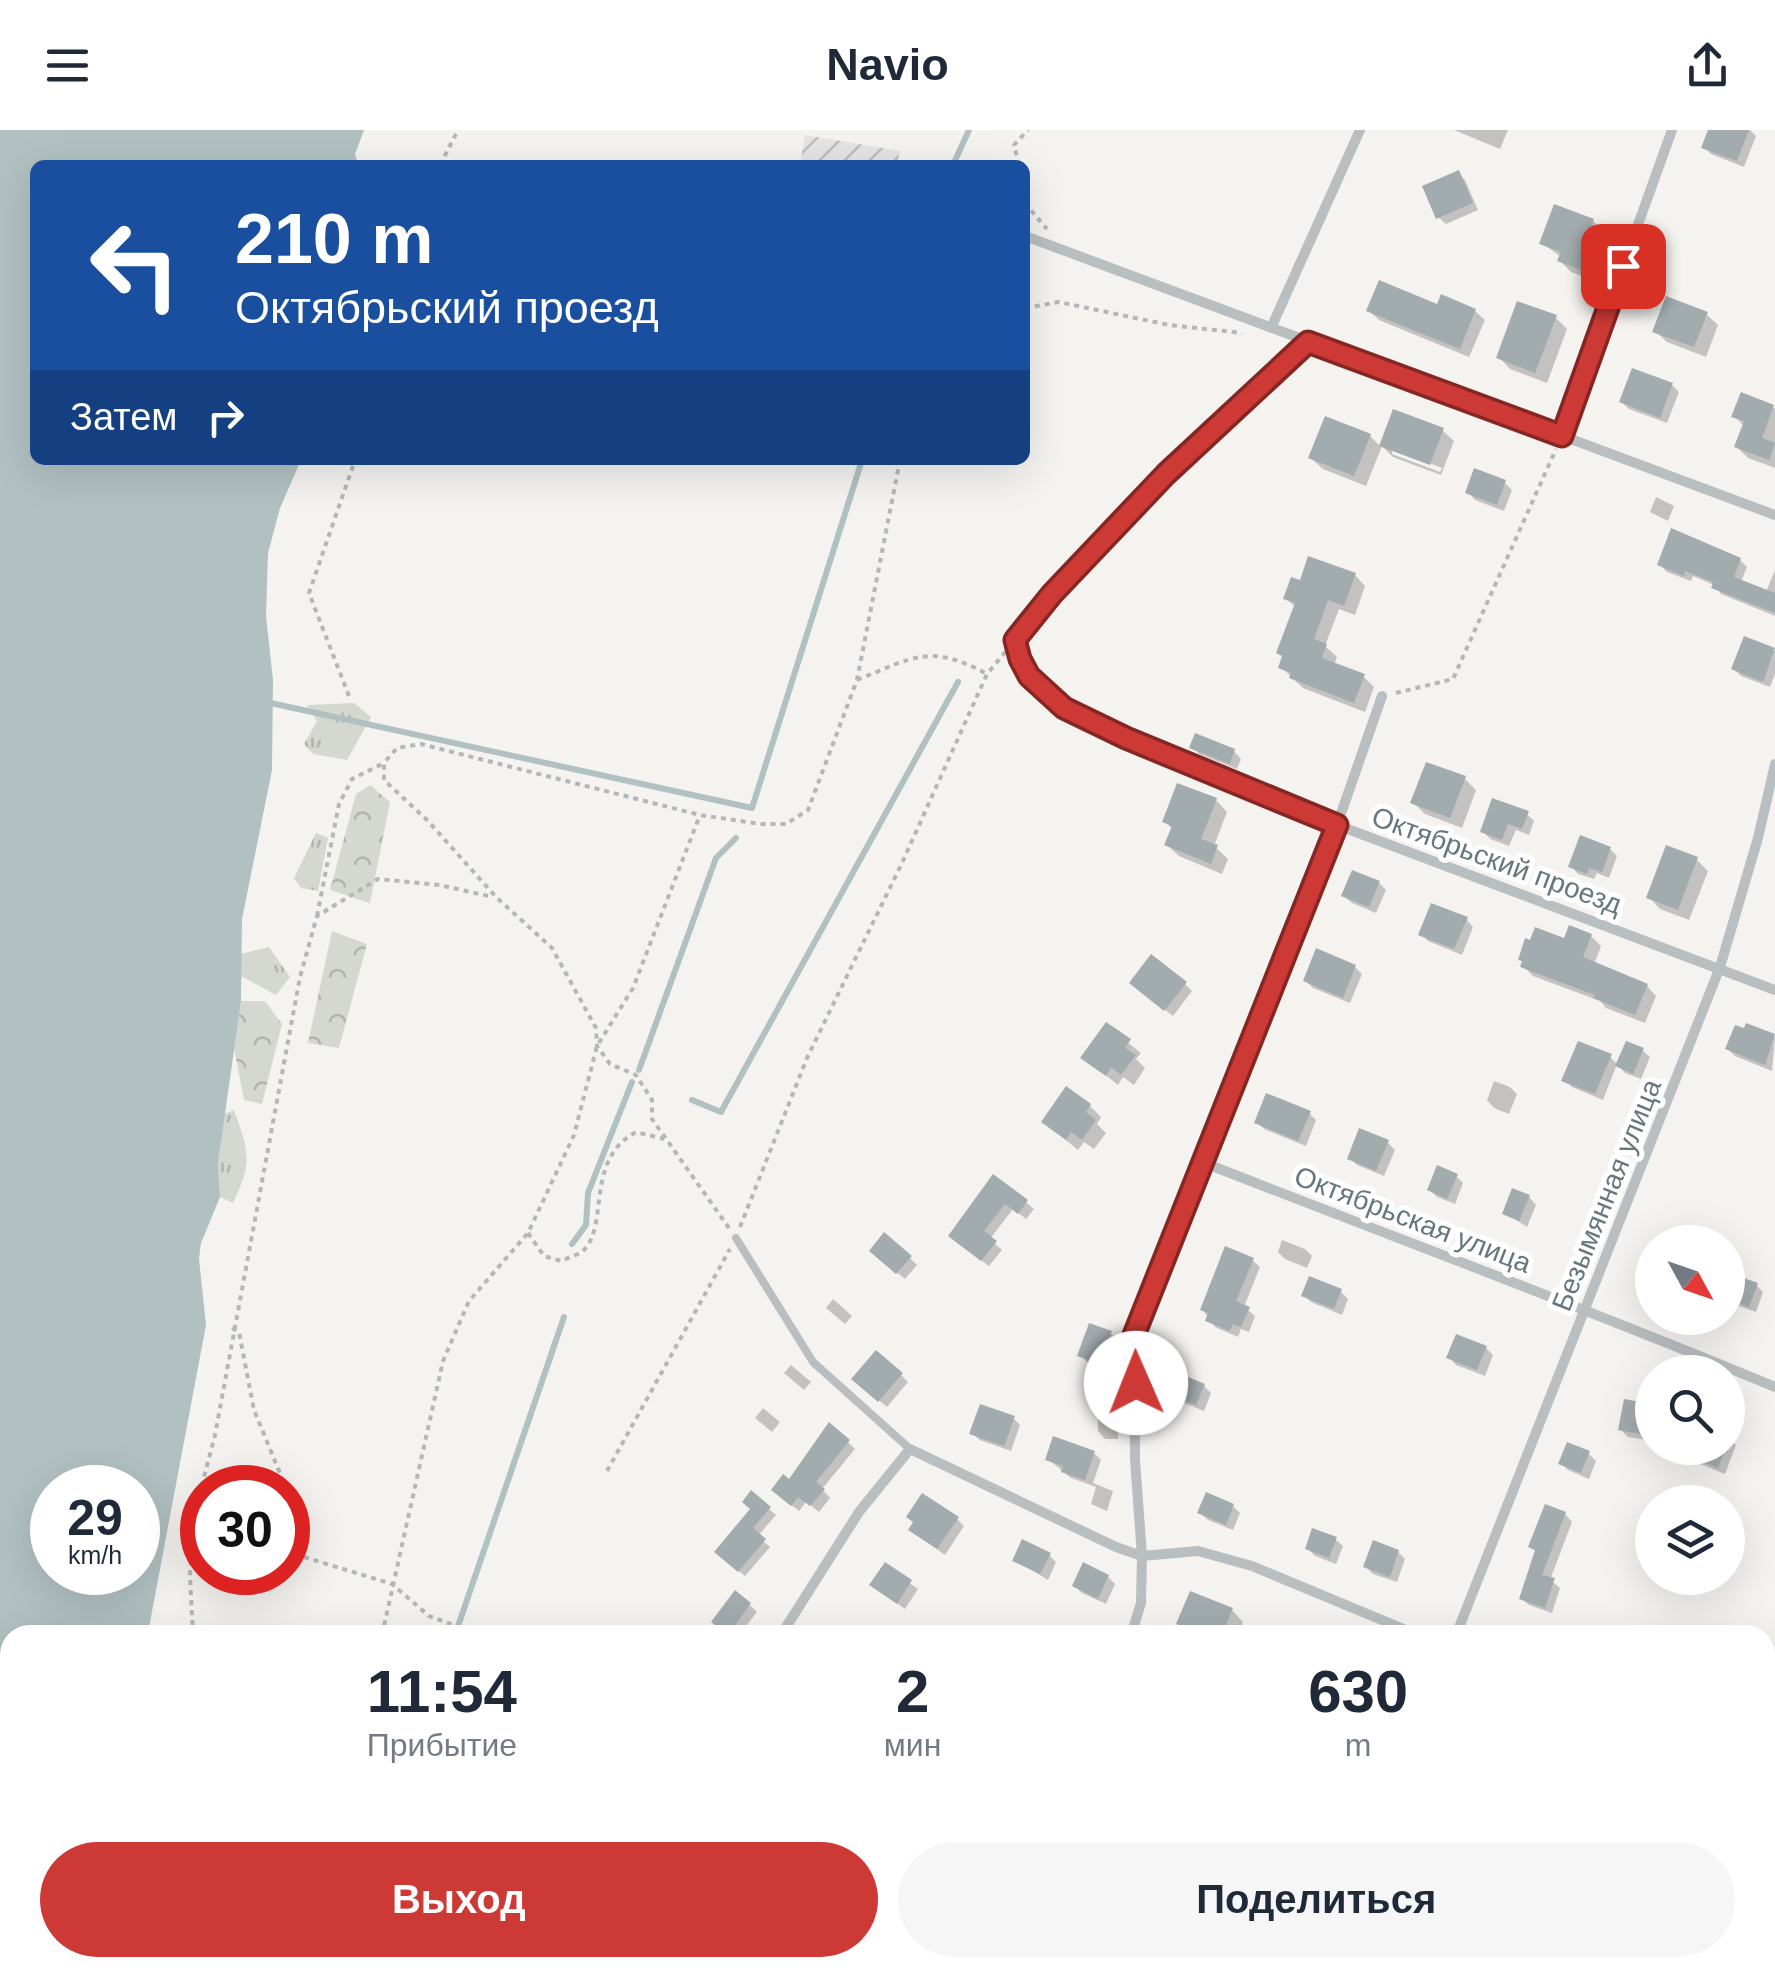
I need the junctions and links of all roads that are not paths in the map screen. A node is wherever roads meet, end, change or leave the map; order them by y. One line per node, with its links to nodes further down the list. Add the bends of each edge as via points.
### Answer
1 (1360, 130): 4 (street)
2 (1672, 130): 6 (street)
3 (1030, 238): 4 (street)
4 (1272, 328): 5 (street)
5 (1308, 342): 6 (street); 10 (lane, Октябрьский проезд, via 1166,474 1015,640 1029,676 1064,708)
6 (1562, 436): 7 (street)
7 (1775, 516)
8 (1382, 696): 10 (street)
9 (1775, 764): 11 (street, Безымянная улица)
10 (1337, 825): 11 (street, Октябрьский проезд); 13 (street)
11 (1720, 967): 12 (street, Октябрьский проезд); 15 (street, Безымянная улица)
12 (1775, 990)
13 (1202, 1162): 15 (street, Октябрьская улица); 18 (street, via 1134,1335)
14 (736, 1238): 17 (lane, via 813,1362)
15 (1585, 1308): 16 (street, Октябрьская улица); 22 (street, Безымянная улица)
16 (1775, 1386)
17 (910, 1449): 18 (street); 19 (street, via 859,1512)
18 (1142, 1556): 20 (street); 21 (street, via 1198,1551 1252,1566)
19 (788, 1625)
20 (1134, 1625)
21 (1394, 1625)
22 (1460, 1625)

